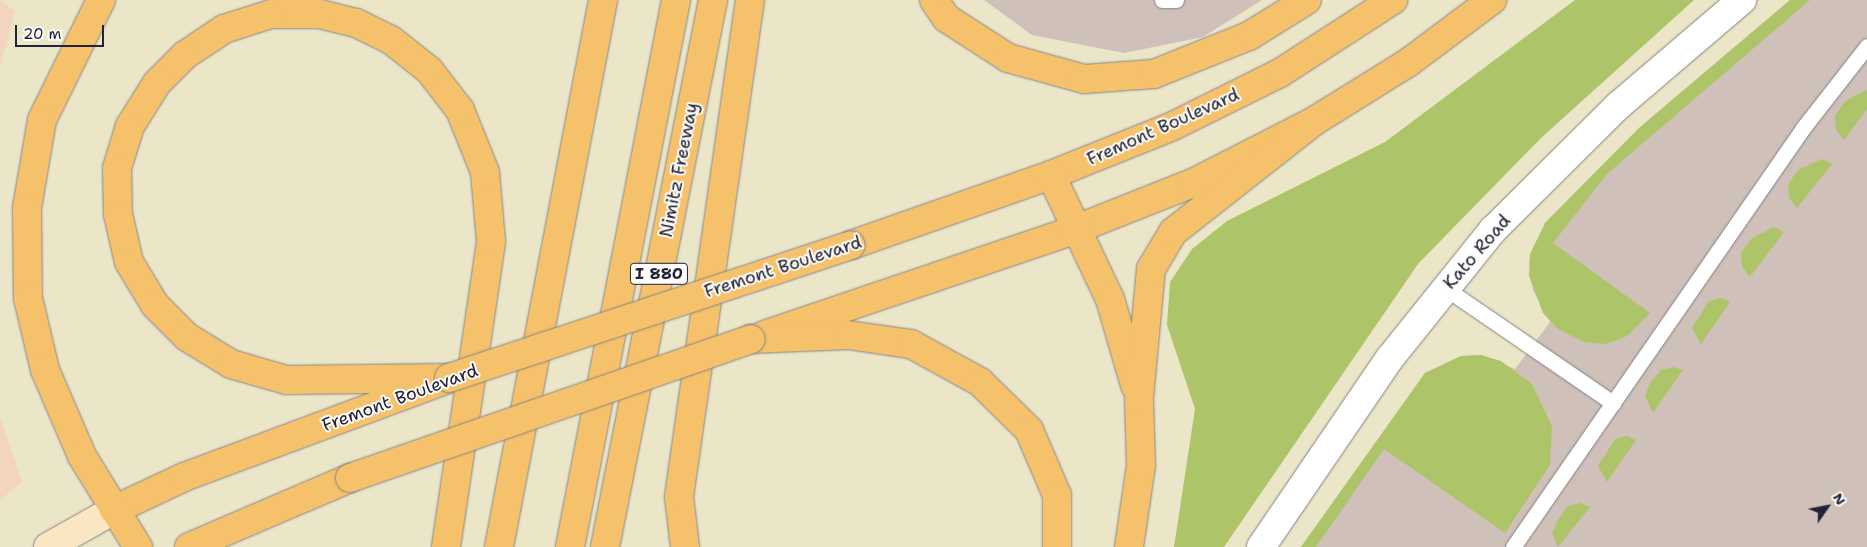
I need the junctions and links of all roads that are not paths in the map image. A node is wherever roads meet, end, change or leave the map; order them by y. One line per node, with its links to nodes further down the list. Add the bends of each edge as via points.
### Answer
1 (101, 0): 22 (main road, via 42,120 27,208 28,298 45,370 82,456)
2 (604, 0): 27 (main road)
3 (676, 0): 28 (main road, I 880)
4 (712, 0): 29 (main road, Nimitz Freeway / I 880)
5 (750, 0): 30 (main road, via 679,498)
6 (934, 0): 9 (main road, via 946,18 1008,58 1084,79 1154,74 1249,36)
7 (1162, 0): 8 (lane)
8 (1176, 0)
9 (1308, 0)
10 (1393, 0): 15 (main road, Fremont Boulevard, via 1280,72 1173,126)
11 (1492, 0): 14 (main road, via 1410,62)
12 (1742, 0): 17 (street, Kato Road, via 1554,166)
13 (1867, 46): 21 (lane, via 1803,128)
14 (1316, 120): 16 (main road, via 1193,182); 20 (main road, via 1173,232 1151,269)
15 (1051, 175): 16 (main road); 19 (main road, Fremont Boulevard, bridge)
16 (1074, 230): 18 (main road); 20 (main road, via 1110,300)
17 (1445, 288): 21 (lane); 33 (street, Kato Road, via 1390,358)
18 (751, 339): 25 (main road, bridge, via 350,478); 31 (main road, via 848,335 917,345 980,382 1030,430 1057,495)
19 (449, 378): 22 (main road, Fremont Boulevard, via 184,477); 26 (main road, via 286,380 238,366 187,337 156,305 129,262 118,214 117,168 130,126 157,83 185,55 224,29 271,14 320,14 356,23 391,40 429,70 460,110 485,172 491,242)
20 (1139, 398): 32 (main road, via 1142,466)
21 (1613, 403): 34 (lane)
22 (114, 510): 23 (main road, Fremont Boulevard); 24 (main road)
23 (48, 547)
24 (138, 547)
25 (189, 547)
26 (446, 547)
27 (499, 547)
28 (570, 547)
29 (605, 547)
30 (686, 547)
31 (1057, 547)
32 (1130, 547)
33 (1261, 547)
34 (1513, 547)

